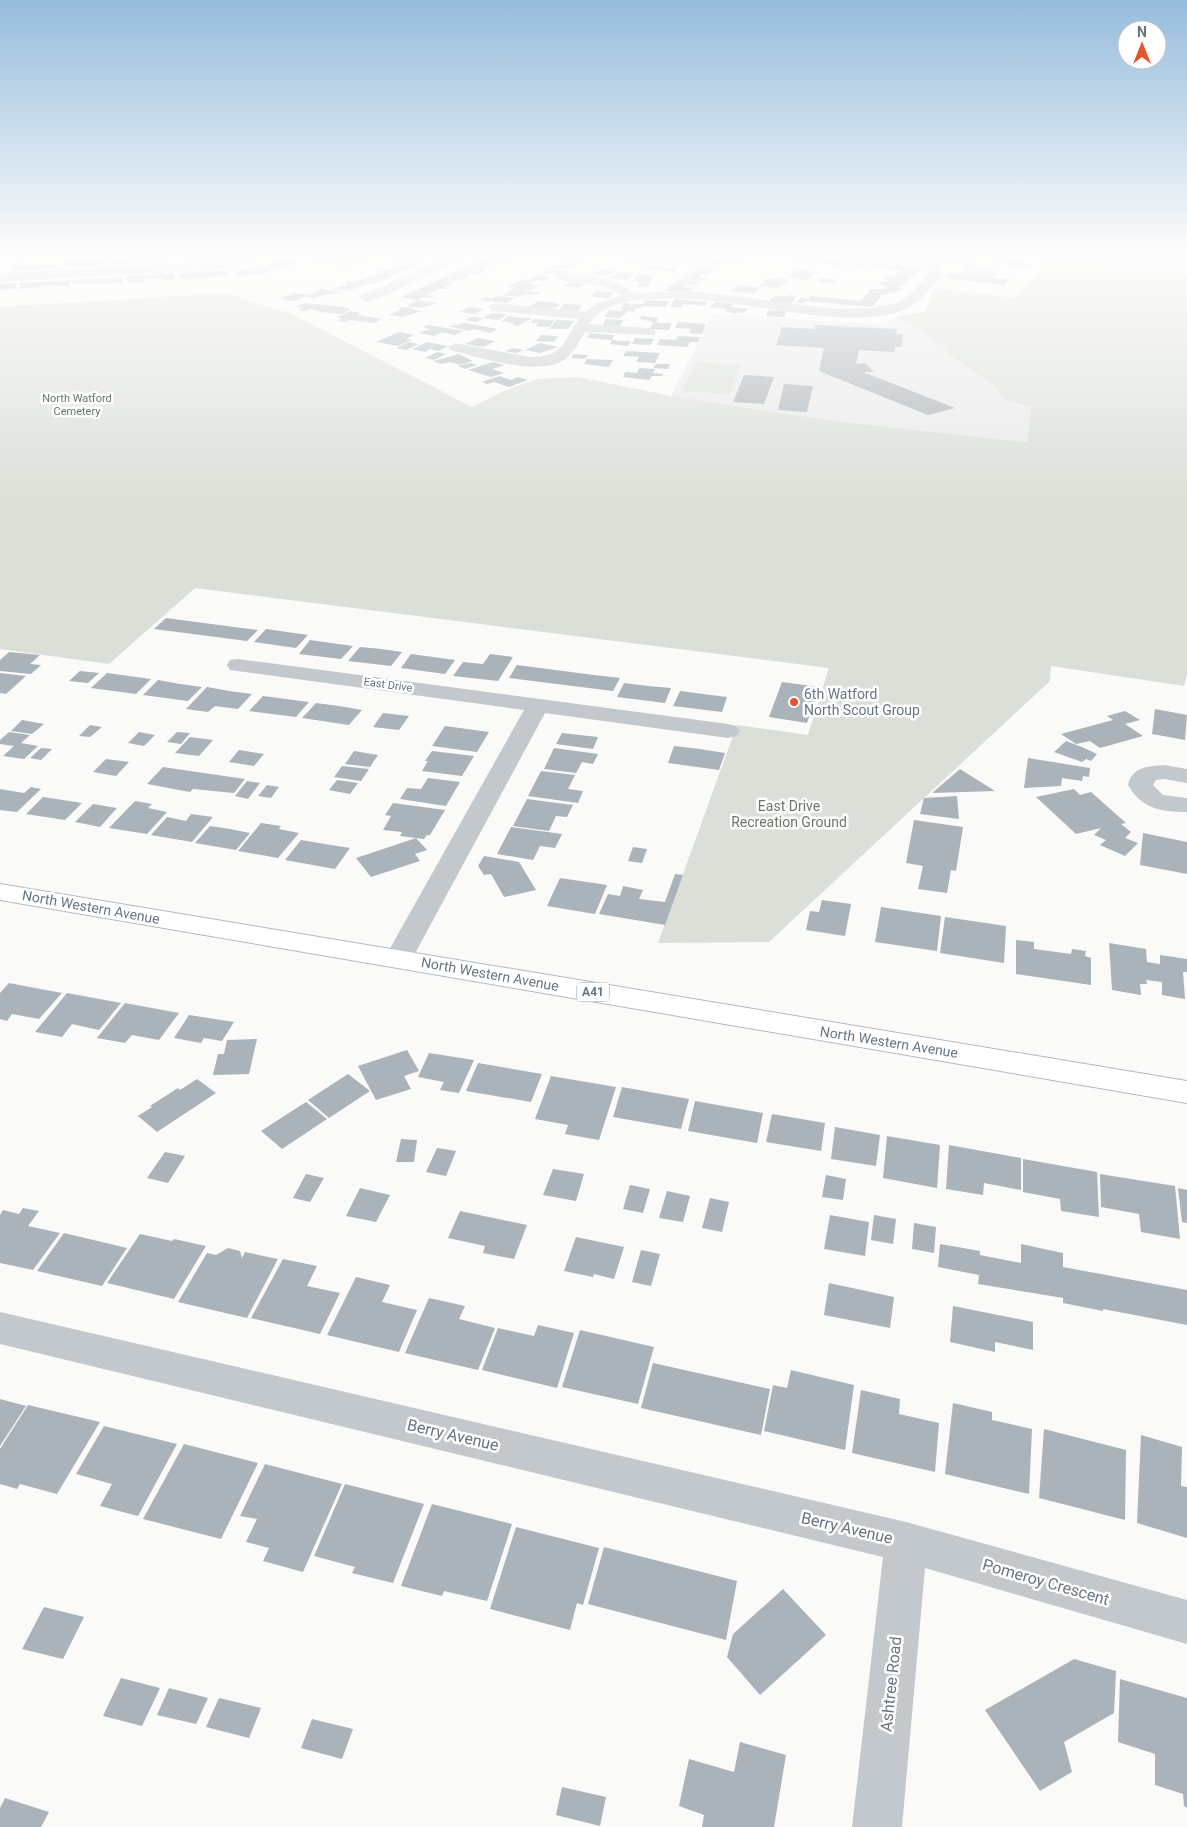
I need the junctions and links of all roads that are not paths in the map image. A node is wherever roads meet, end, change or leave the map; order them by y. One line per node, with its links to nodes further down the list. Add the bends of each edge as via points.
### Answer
1 (574, 337): 2 (street, via 562,355 552,360 525,361)
2 (455, 347)
3 (238, 665): 4 (street, East Drive)
4 (538, 706): 5 (street, East Drive); 9 (street)
5 (728, 731)
6 (1187, 776): 7 (street, via 1151,772 1139,780 1142,790 1158,801)
7 (1187, 805)
8 (0, 892): 9 (highway, North Western Avenue / A41)
9 (398, 959): 10 (highway, North Western Avenue / A41)
10 (1187, 1092)
11 (0, 1328): 12 (street, Berry Avenue)
12 (906, 1542): 13 (street, Pomeroy Crescent); 14 (street, Ashtree Road)
13 (1187, 1622)
14 (877, 1827)

